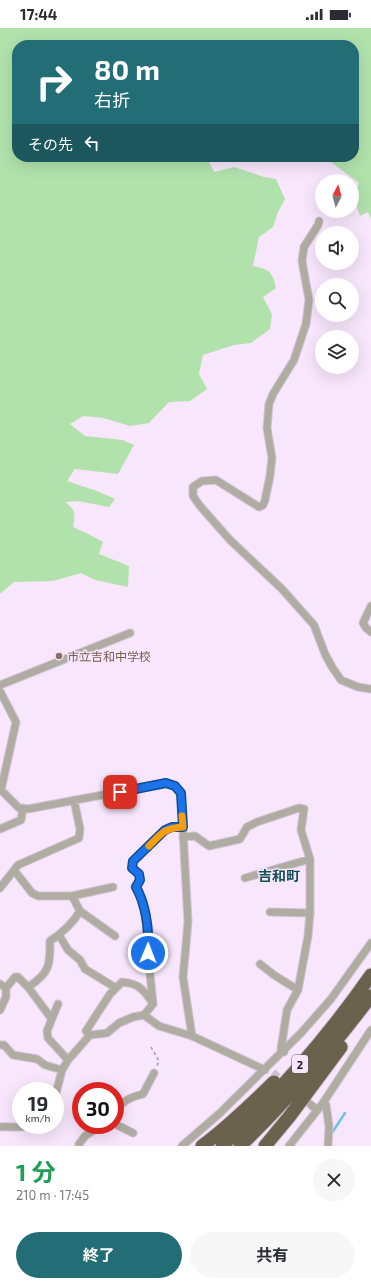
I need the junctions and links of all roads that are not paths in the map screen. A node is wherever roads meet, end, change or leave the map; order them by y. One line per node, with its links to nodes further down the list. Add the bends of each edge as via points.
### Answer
1 (319, 221): 6 (street, via 304,247 302,261 309,300 306,324 294,360 269,404 267,428 272,458 263,505 259,507 216,480 202,481 193,487 193,496 230,540 282,589 314,625 325,654 341,680)
2 (371, 606): 3 (street, via 363,623)
3 (371, 632)
4 (130, 633): 5 (street)
5 (0, 686)
6 (371, 689)
7 (0, 691): 9 (street, via 16,722 1,790 19,808)
8 (74, 800): 9 (street); 10 (street, via 166,783 175,786 181,793); 14 (street, via 80,829 79,838 18,865)
9 (23, 808): 11 (street, via 21,820)
10 (183, 827): 12 (street); 34 (street, via 165,830 133,861 132,868 139,874 140,880 136,887 149,929 148,953)
11 (0, 828)
12 (184, 837): 13 (street, via 195,836 209,846 240,840 247,827 300,808 304,809 301,830); 41 (street, via 188,922 183,977)
13 (310, 859): 15 (street); 21 (street)
14 (14, 870): 17 (street); 18 (street, via 32,893 38,896)
15 (244, 878)
16 (113, 887): 18 (street)
17 (0, 888)
18 (72, 896): 19 (street)
19 (80, 911): 22 (street); 23 (street)
20 (270, 912): 21 (street)
21 (310, 913): 30 (street)
22 (59, 935): 28 (street, via 50,941 50,963 40,979); 29 (street, via 85,969)
23 (116, 936)
24 (371, 943): 43 (street, via 331,999)
25 (260, 964): 30 (street)
26 (371, 975): 35 (highway, 2)
27 (3, 986): 28 (street, via 18,977); 36 (street, via 6,997)
28 (28, 987): 38 (street)
29 (116, 988): 34 (street, via 122,982 132,983 144,990); 40 (street, via 86,1031)
30 (298, 990): 43 (street, via 287,1010 281,1049)
31 (371, 996): 62 (highway, 2, via 306,1075)
32 (371, 1000): 63 (highway, via 340,1048 289,1118)
33 (58, 1004): 38 (street)
34 (153, 1004): 37 (street)
35 (348, 1006): 60 (highway, via 249,1106); 61 (highway, 2, via 268,1100)
36 (0, 1010)
37 (144, 1015): 40 (street, via 119,1023 107,1033); 41 (street, via 159,1026)
38 (51, 1018): 44 (street, via 48,1038)
39 (371, 1030): 50 (street)
40 (90, 1035): 44 (street)
41 (192, 1036): 46 (street)
42 (0, 1045): 45 (street, via 4,1045 13,1055 37,1059 45,1065)
43 (284, 1052): 46 (street)
44 (68, 1060): 45 (street)
45 (62, 1070): 48 (street)
46 (269, 1070): 59 (street)
47 (154, 1073): 49 (street, via 142,1094 130,1097)
48 (59, 1082)
49 (124, 1102)
50 (322, 1103): 52 (street); 65 (street, via 326,1105 329,1126)
51 (310, 1104): 52 (street)
52 (317, 1110): 64 (street)
53 (12, 1126): 54 (street)
54 (0, 1127)
55 (124, 1128): 56 (street)
56 (133, 1133)
57 (88, 1134): 58 (street)
58 (79, 1146)
59 (182, 1146)
60 (202, 1146)
61 (222, 1146)
62 (240, 1146)
63 (265, 1146)
64 (289, 1146)
65 (328, 1146)

